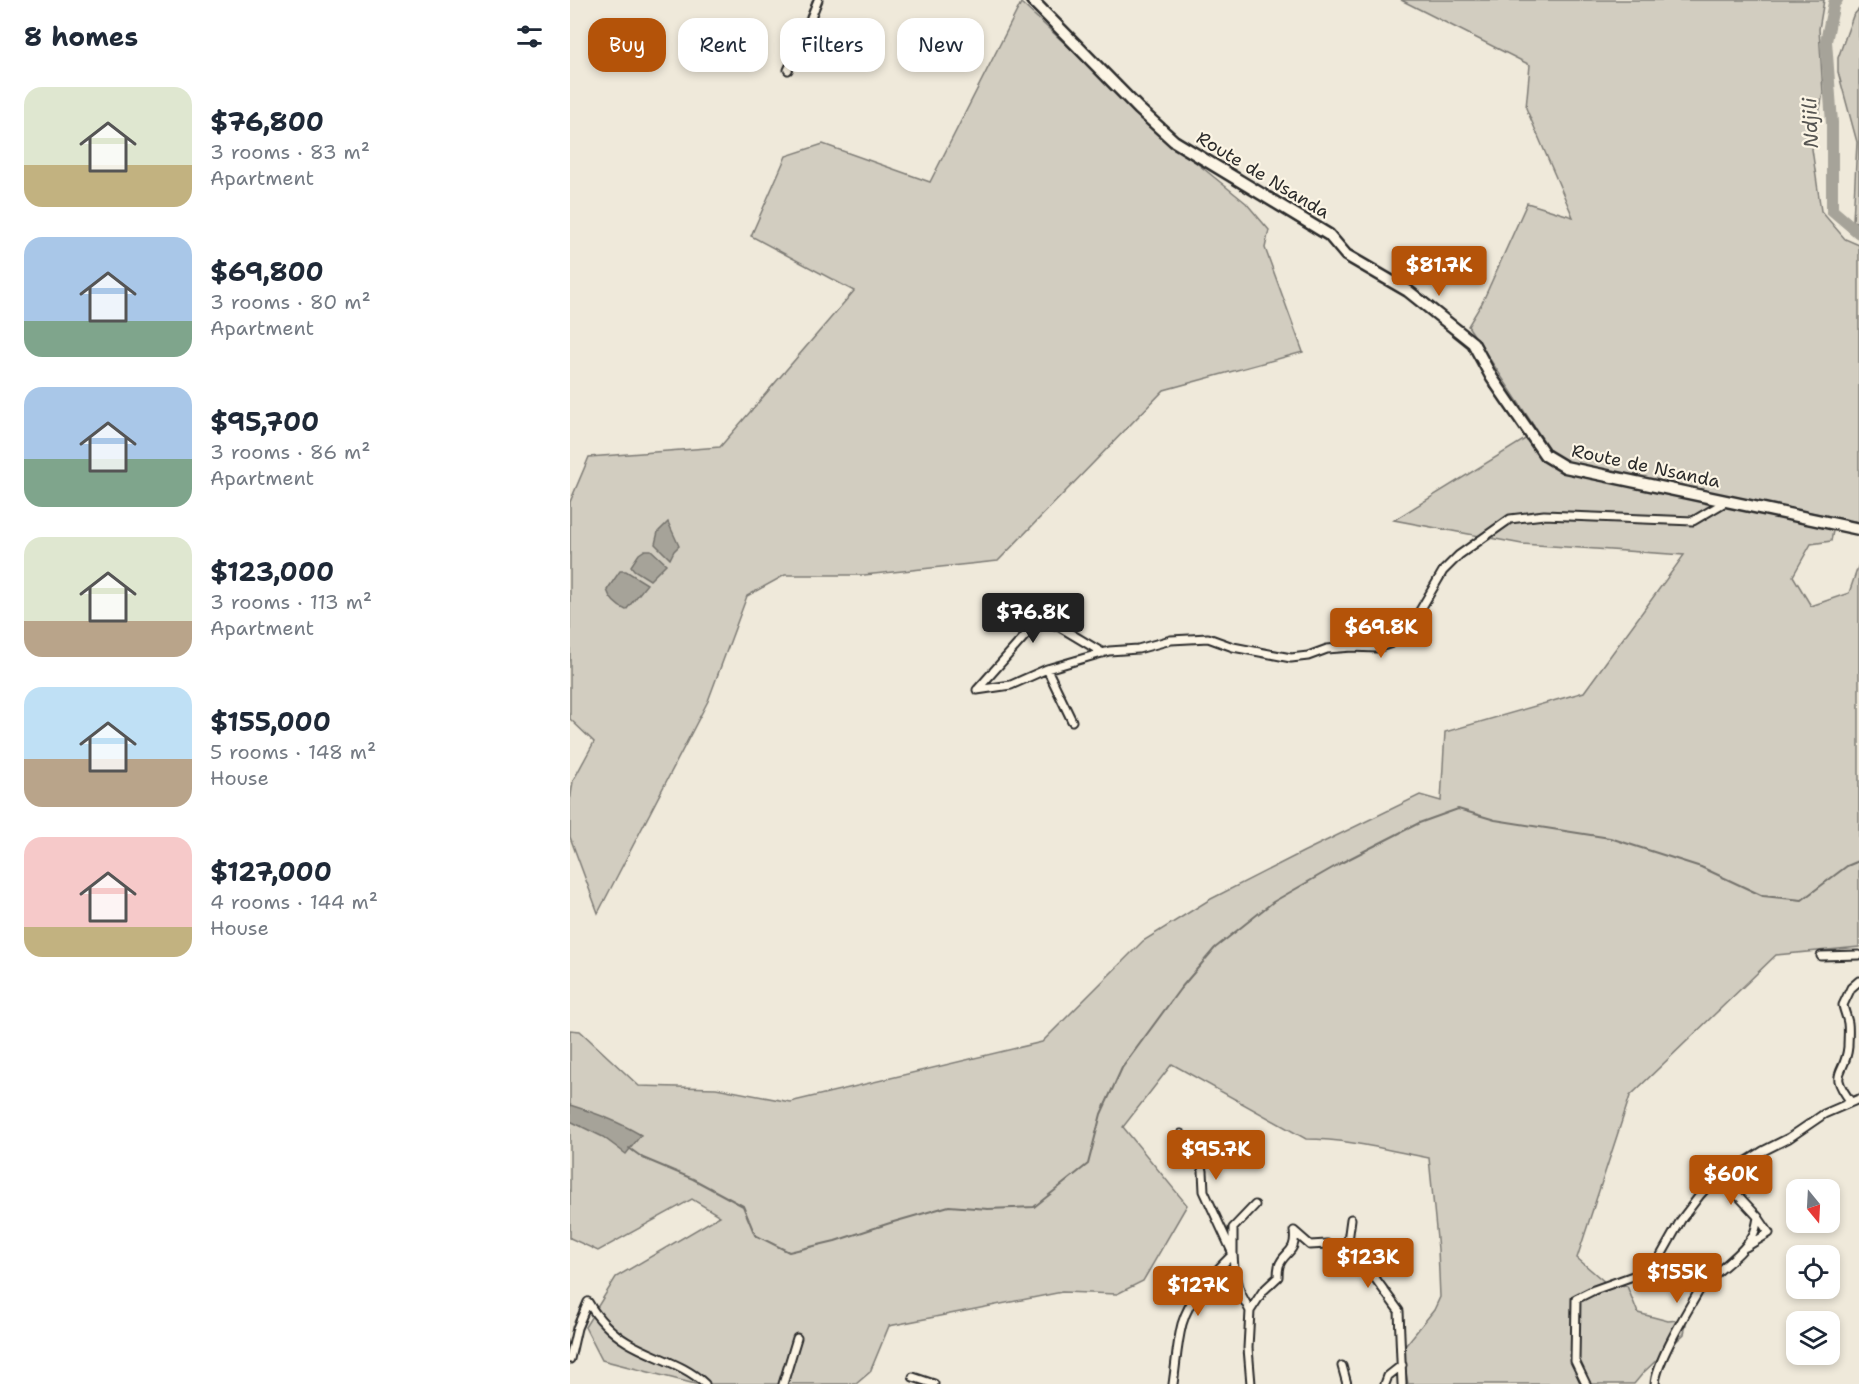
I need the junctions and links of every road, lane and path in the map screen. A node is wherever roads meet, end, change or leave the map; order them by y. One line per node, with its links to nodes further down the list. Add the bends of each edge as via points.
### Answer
1 (818, 0): 3 (street)
2 (1032, 0): 4 (street, Route de Nsanda, via 1174,141 1329,235 1346,255 1408,291 1473,342 1492,378 1545,455 1565,467)
3 (811, 18)
4 (1727, 501): 5 (street, Route de Nsanda); 6 (street, via 1693,521 1544,515 1510,519 1459,555 1443,571 1411,626 1392,643 1377,648 1327,649 1291,658 1208,638 1171,640)
5 (1859, 529)
6 (1103, 653): 7 (street); 7 (street, via 1058,626 1031,629 977,690 1011,685)
7 (1047, 669): 8 (street)
8 (1072, 721)
9 (1859, 955): 10 (street)
10 (1821, 956)
11 (1859, 981): 13 (street, via 1843,1005 1848,1022 1848,1049 1838,1075)
12 (1859, 1099): 13 (street)
13 (1851, 1102): 15 (street, via 1824,1114)
14 (1180, 1134): 21 (street, via 1198,1157 1204,1191)
15 (1721, 1177): 17 (street); 36 (street, via 1700,1195 1653,1266 1576,1299 1575,1361)
16 (1255, 1205): 21 (street, via 1233,1228)
17 (1758, 1217): 20 (street); 20 (street, via 1769,1233)
18 (1351, 1219): 25 (street, via 1348,1241 1399,1311)
19 (1327, 1244): 22 (street, via 1310,1245 1294,1231 1293,1249 1279,1264 1278,1276)
20 (1744, 1248): 37 (street, via 1700,1289)
21 (1233, 1254): 22 (street, via 1241,1294); 31 (street, via 1194,1296 1187,1311)
22 (1250, 1311): 32 (street)
23 (797, 1338): 29 (street)
24 (570, 1359): 28 (street, via 588,1302 596,1315 626,1342 690,1371)
25 (1402, 1365): 34 (street, via 1388,1376); 35 (street)
26 (1342, 1366): 33 (street)
27 (913, 1377): 30 (street)
28 (705, 1384)
29 (783, 1384)
30 (934, 1384)
31 (1173, 1384)
32 (1251, 1384)
33 (1347, 1384)
34 (1385, 1384)
35 (1402, 1384)
36 (1586, 1384)
37 (1655, 1384)

